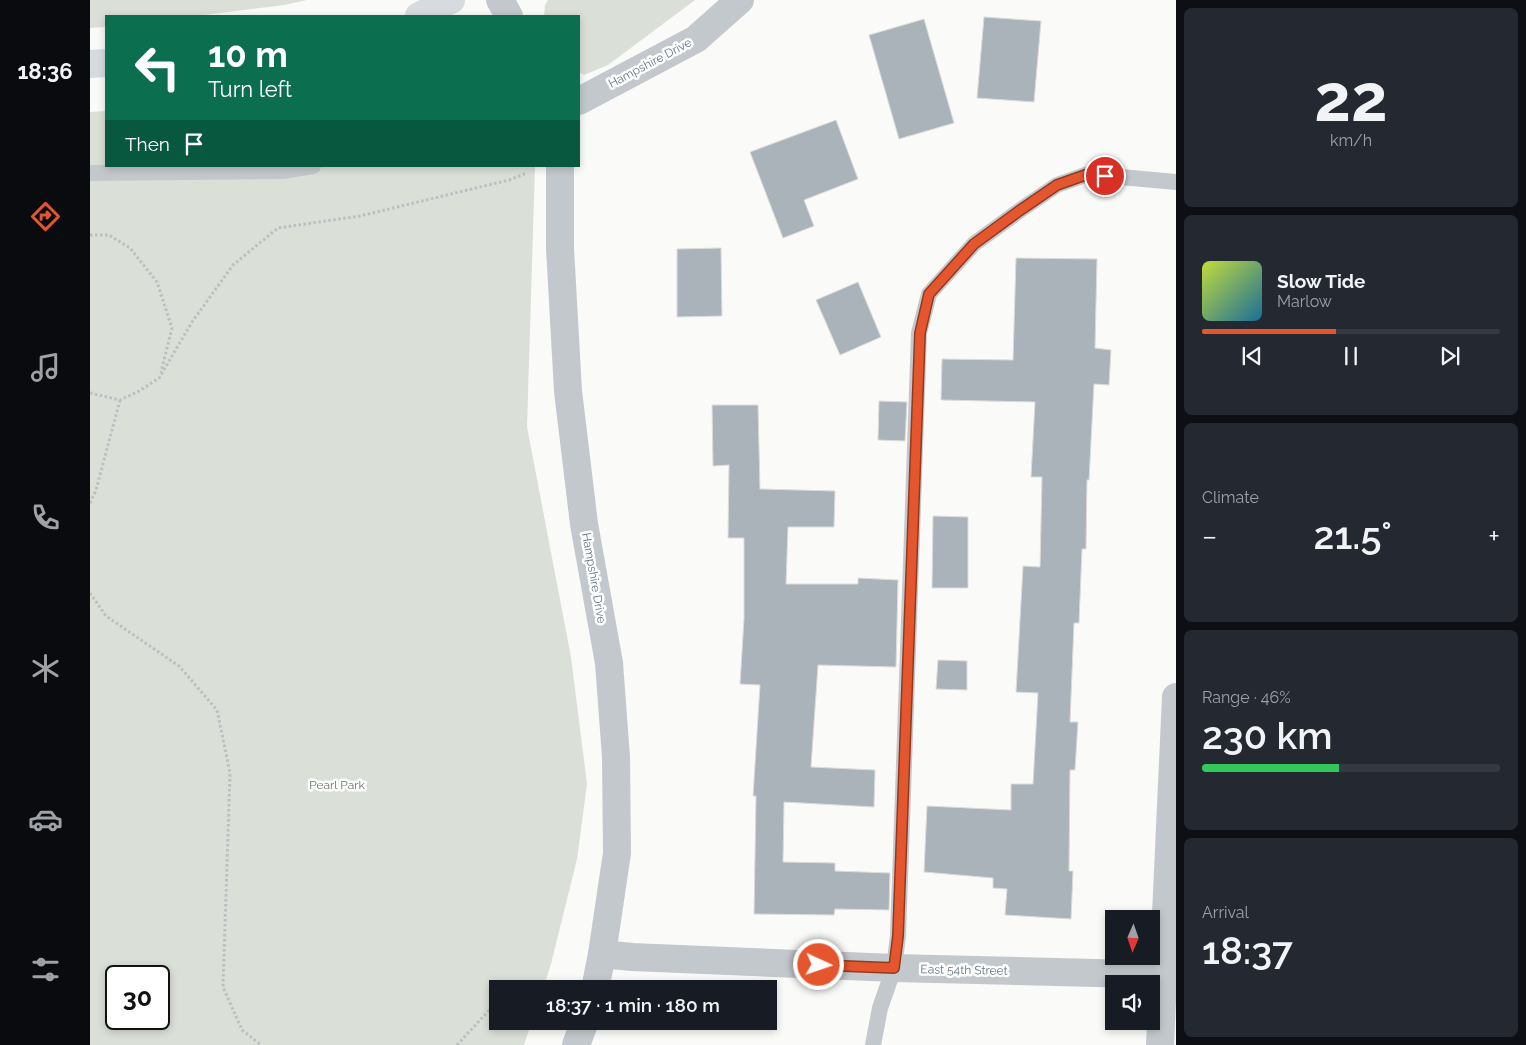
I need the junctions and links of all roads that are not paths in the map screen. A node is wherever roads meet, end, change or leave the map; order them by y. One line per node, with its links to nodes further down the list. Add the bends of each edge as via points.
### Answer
1 (451, 0): 4 (street)
2 (500, 0): 5 (street)
3 (740, 0): 8 (street, Hampshire Drive, via 696,39)
4 (421, 15)
5 (508, 15)
6 (105, 63): 7 (street)
7 (90, 64)
8 (580, 100)
9 (307, 167): 11 (lane, via 283,171)
10 (560, 167): 14 (street, Hampshire Drive, via 560,248 568,391 584,524 609,662 616,757 617,853)
11 (90, 173)
12 (1176, 182): 15 (lane, via 1088,174 1057,185 974,244 929,294 920,333 898,936)
13 (1176, 697): 16 (street)
14 (602, 954): 15 (street, East 54th Street, via 632,958); 17 (street, Hampshire Drive)
15 (894, 968): 16 (street, East 54th Street); 20 (lane)
16 (1170, 974): 21 (street)
17 (597, 980)
18 (582, 1030): 19 (street)
19 (576, 1045)
20 (872, 1045)
21 (1160, 1045)

